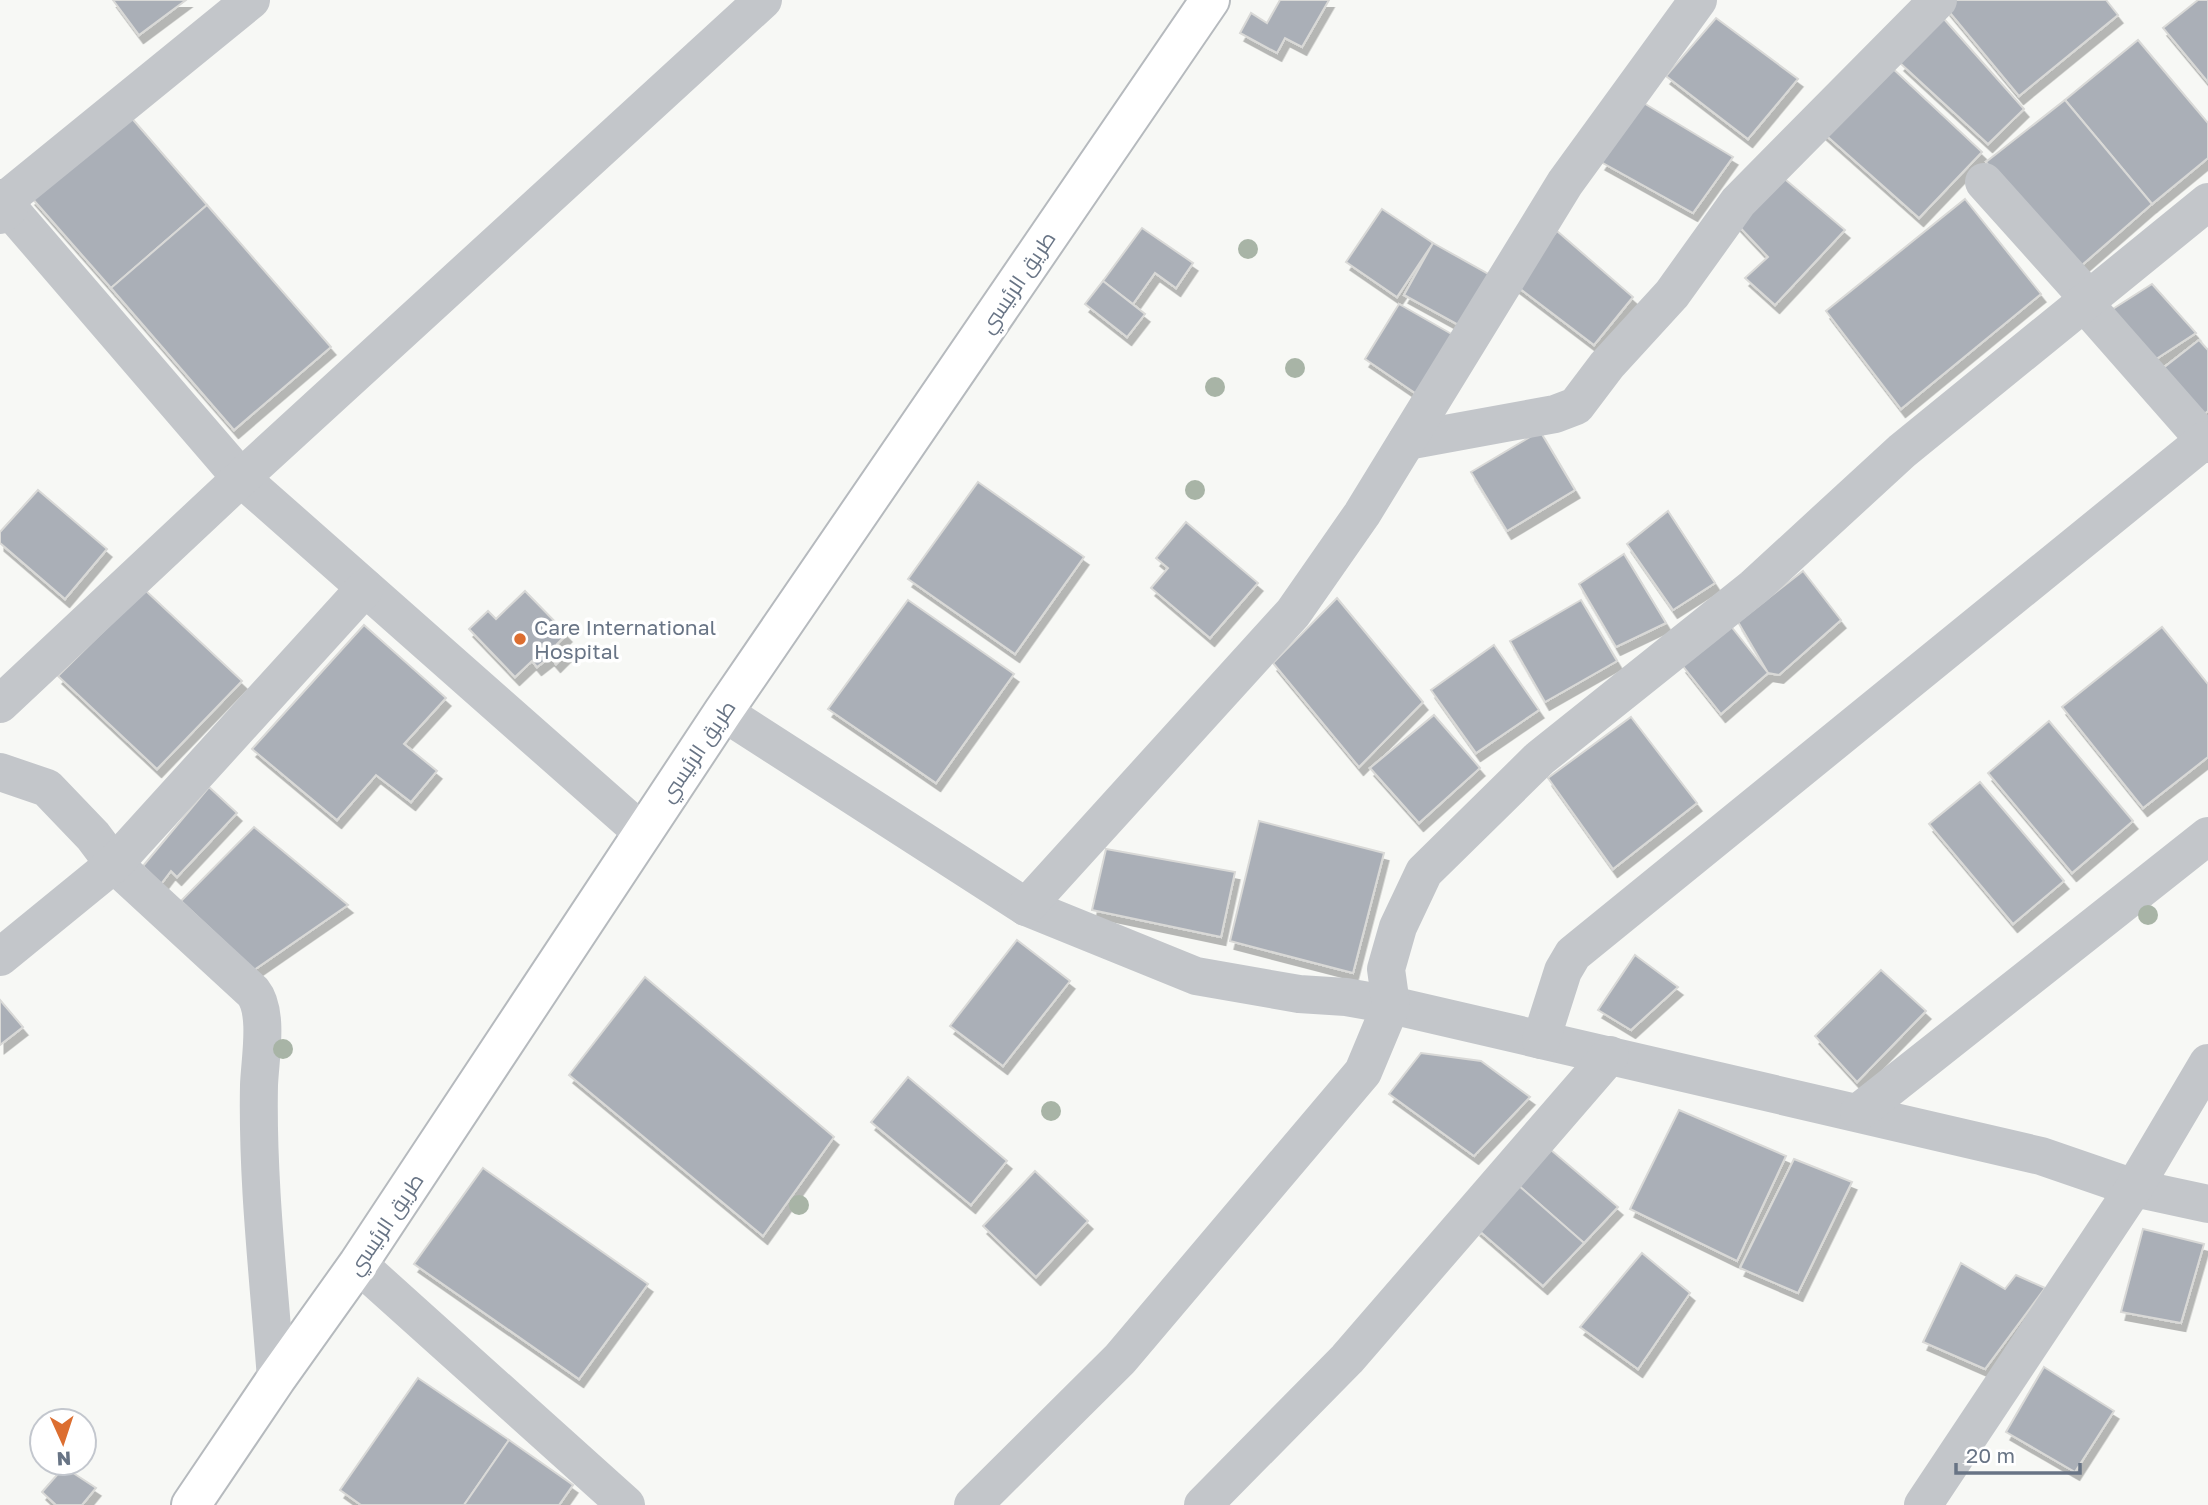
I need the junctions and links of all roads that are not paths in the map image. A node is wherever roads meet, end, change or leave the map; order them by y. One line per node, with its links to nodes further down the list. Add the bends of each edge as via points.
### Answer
1 (251, 0): 8 (street, via 9,197)
2 (762, 0): 12 (street)
3 (1210, 0): 15 (main road, طريق الرئيسي)
4 (1698, 0): 10 (street, via 1565,183)
5 (1938, 0): 10 (street, via 1738,202 1672,293 1576,406)
6 (1984, 182): 9 (street)
7 (2208, 202): 9 (street)
8 (3, 207): 12 (street)
9 (2087, 301): 11 (street); 22 (street, via 1902,451 1754,587 1540,758 1424,872 1398,927 1386,969)
10 (1406, 442): 20 (street, via 1293,612)
11 (2206, 442): 23 (street, via 1573,954)
12 (242, 478): 13 (street); 14 (street)
13 (365, 588): 17 (street); 19 (street)
14 (0, 704)
15 (723, 712): 17 (main road, طريق الرئيسي); 20 (street)
16 (0, 772): 19 (street, via 47,788)
17 (643, 833): 29 (main road, طريق الرئيسي)
18 (2208, 836): 26 (street)
19 (114, 864): 21 (street); 30 (street, via 260,1000 258,1137)
20 (1026, 907): 22 (street, via 1196,976)
21 (0, 957)
22 (1391, 1005): 23 (street); 33 (street, via 1363,1072 1272,1181 1120,1359)
23 (1541, 1040): 24 (street)
24 (1610, 1055): 26 (street); 34 (street, via 1347,1359)
25 (2208, 1063): 27 (street)
26 (1859, 1112): 27 (street, via 2041,1156)
27 (2134, 1188): 28 (street); 35 (street)
28 (2208, 1204)
29 (358, 1265): 30 (main road, طريق الرئيسي); 32 (street)
30 (276, 1379): 31 (main road, طريق الرئيسي)
31 (191, 1505)
32 (626, 1505)
33 (973, 1505)
34 (1203, 1505)
35 (1923, 1505)

